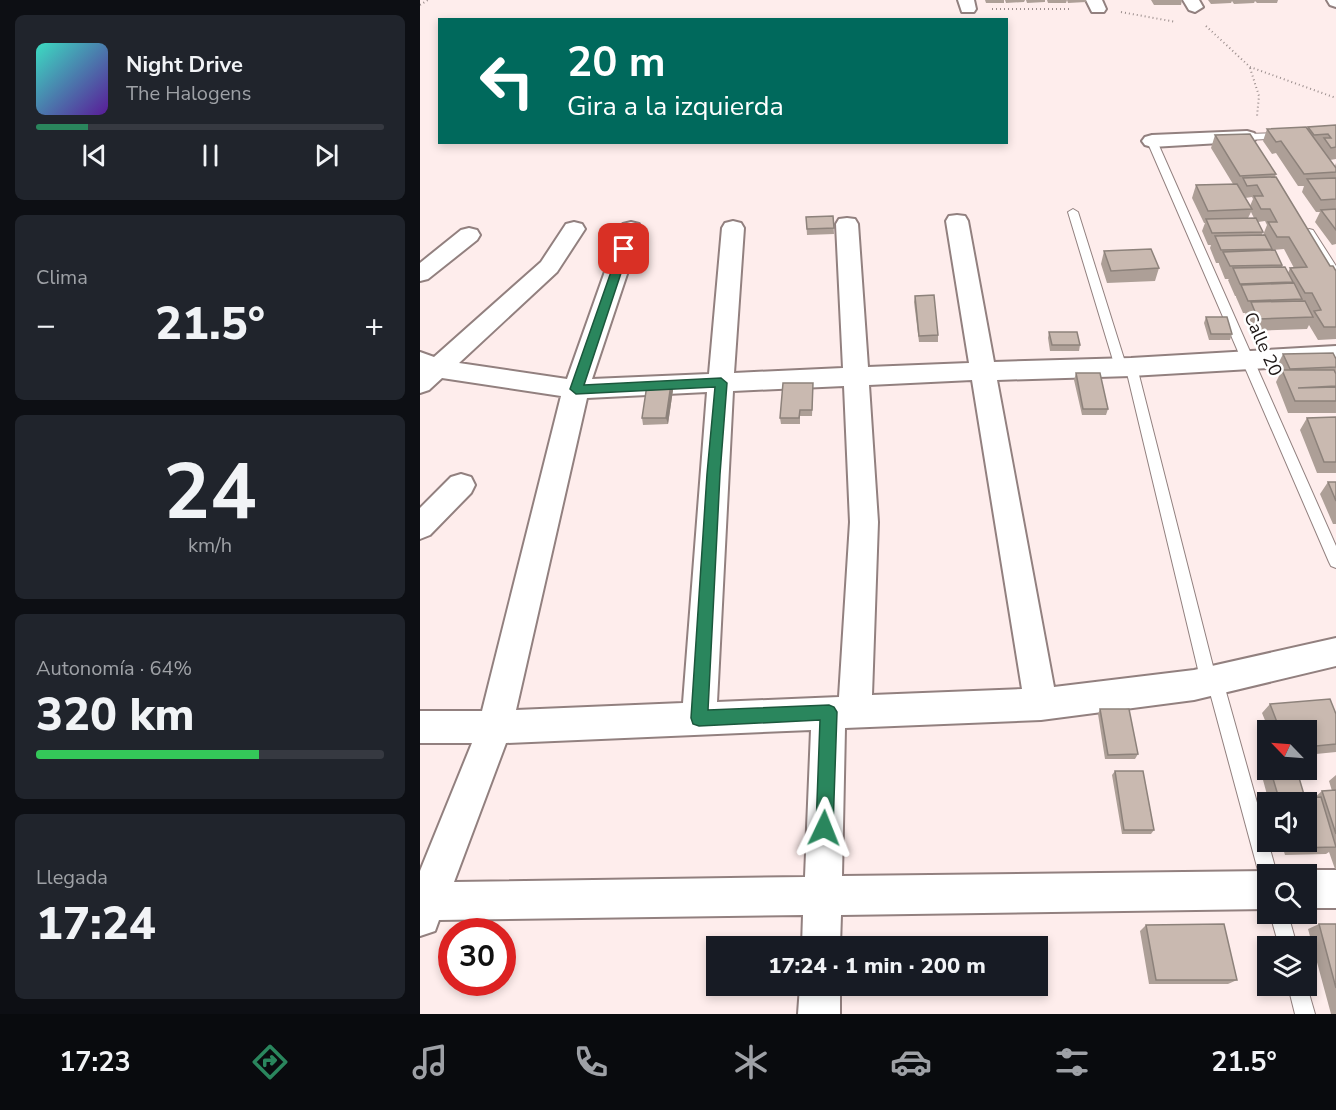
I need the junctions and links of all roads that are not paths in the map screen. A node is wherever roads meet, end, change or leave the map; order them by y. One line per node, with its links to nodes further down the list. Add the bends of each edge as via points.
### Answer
1 (1293, 136): 3 (lane)
2 (1152, 141): 3 (street); 15 (lane, Calle 20)
3 (1250, 142)
4 (1073, 212): 16 (lane)
5 (957, 221): 18 (street)
6 (847, 224): 19 (street)
7 (1304, 225): 13 (lane)
8 (732, 228): 20 (street)
9 (574, 229): 17 (street, via 549,267)
10 (631, 230): 21 (street)
11 (469, 235): 12 (street)
12 (420, 274)
13 (1336, 274)
14 (1336, 355): 15 (street)
15 (1248, 359): 16 (street); 24 (lane, Calle 20)
16 (1126, 367): 18 (street); 26 (lane)
17 (426, 371): 21 (street)
18 (985, 371): 19 (street); 27 (street)
19 (858, 376): 20 (street); 28 (street, via 864,522)
20 (721, 383): 21 (street); 29 (street)
21 (576, 389): 30 (street)
22 (461, 485): 23 (street)
23 (420, 526)
24 (1336, 562)
25 (1336, 652): 26 (street)
26 (1212, 681): 27 (street); 32 (lane)
27 (1041, 704): 28 (street)
28 (842, 712): 29 (street); 36 (street)
29 (699, 718): 30 (street)
30 (495, 726): 31 (street); 37 (street)
31 (420, 727)
32 (1265, 864)
33 (1317, 889): 34 (street)
34 (1336, 889)
35 (1257, 890): 36 (street)
36 (822, 897): 37 (street); 38 (street)
37 (423, 910)
38 (821, 936)
39 (820, 996): 41 (street)
40 (1300, 996): 42 (lane)
41 (819, 1014)
42 (1305, 1014)

